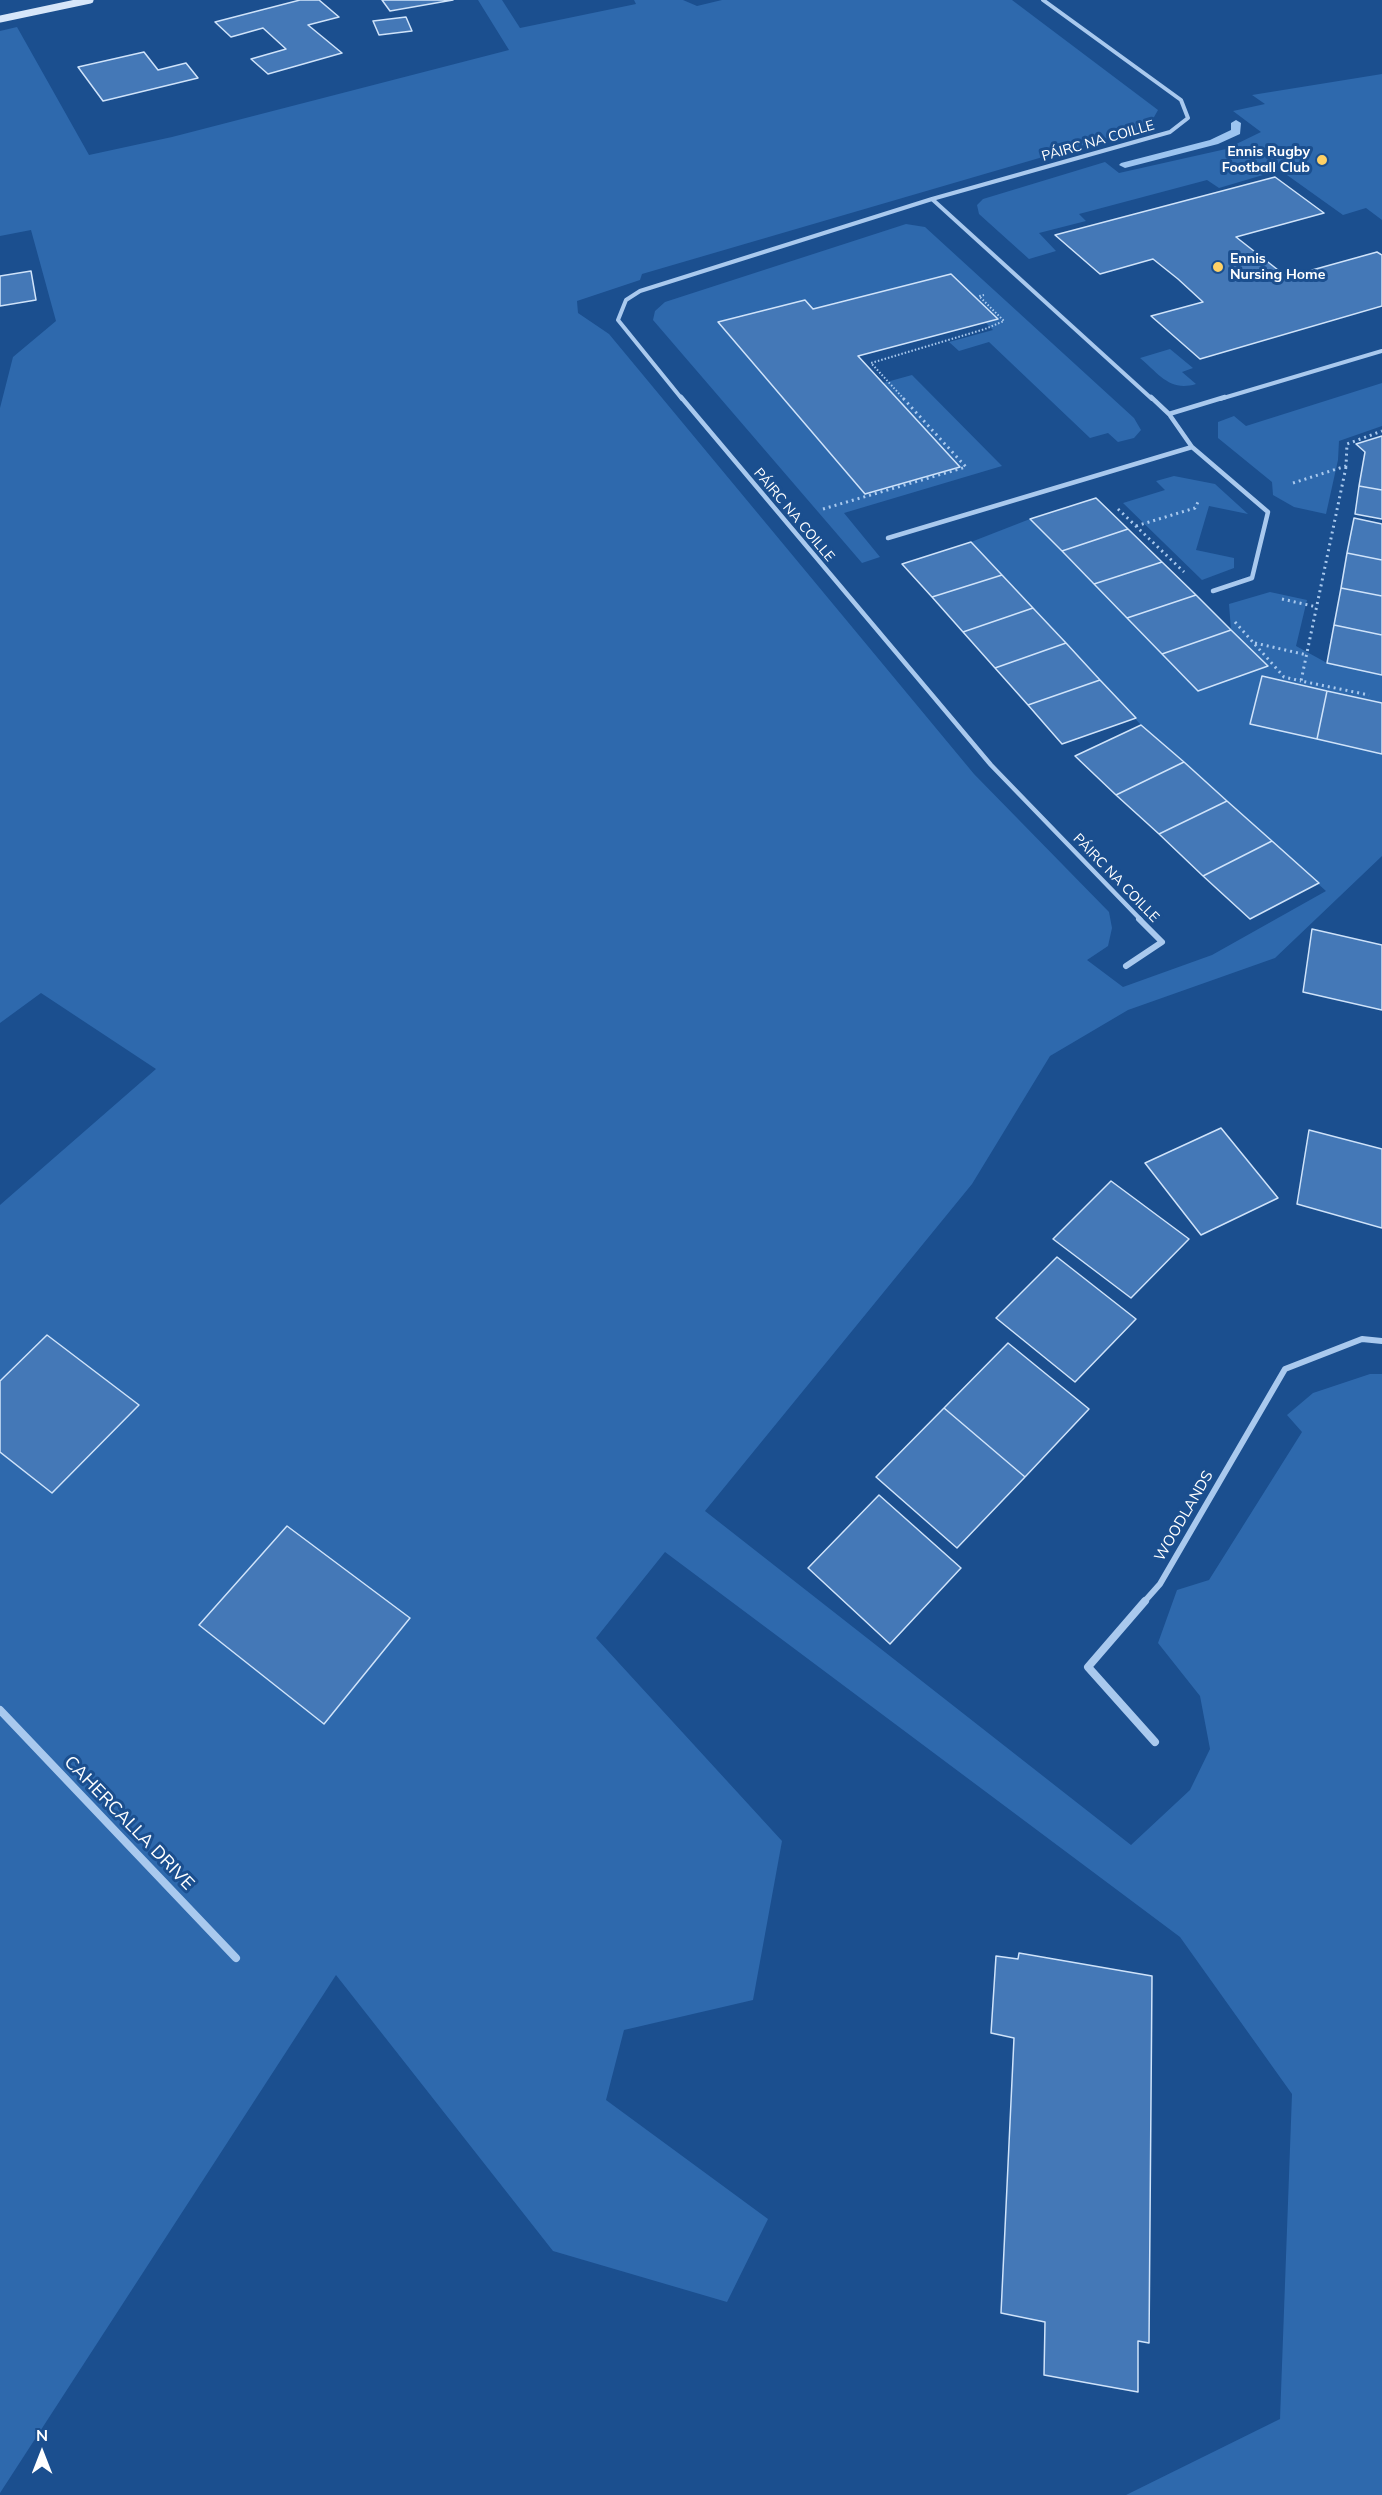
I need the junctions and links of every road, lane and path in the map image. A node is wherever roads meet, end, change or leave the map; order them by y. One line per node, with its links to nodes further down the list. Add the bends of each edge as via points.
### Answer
1 (90, 0): 3 (street)
2 (1043, 0): 4 (street, PÁIRC NA COILLE, via 1181,100 1188,118 1170,132)
3 (0, 19)
4 (932, 199): 5 (street); 10 (street, PÁIRC NA COILLE, via 640,291 626,300 620,310 618,320 624,330)
5 (1025, 284): 7 (street); 10 (path, via 979,296 1004,321 871,363 966,467)
6 (1382, 351): 7 (street)
7 (1169, 414): 8 (street)
8 (1192, 447): 11 (street); 12 (street, via 1268,512 1252,578)
9 (1346, 466): 15 (path)
10 (784, 520): 18 (street, PÁIRC NA COILLE, via 991,765 1162,942)
11 (888, 538)
12 (1213, 591)
13 (1232, 619): 14 (path)
14 (1254, 643): 15 (path); 16 (path, via 1284,677)
15 (1307, 655): 16 (path)
16 (1301, 681): 17 (path)
17 (1369, 695)
18 (1126, 966)
19 (1382, 1341): 21 (street, WOODLANDS, via 1362,1339 1285,1369 1160,1584 1088,1667)
20 (0, 1710): 22 (street, CAHERCALLA DRIVE)
21 (1155, 1742)
22 (236, 1958)

